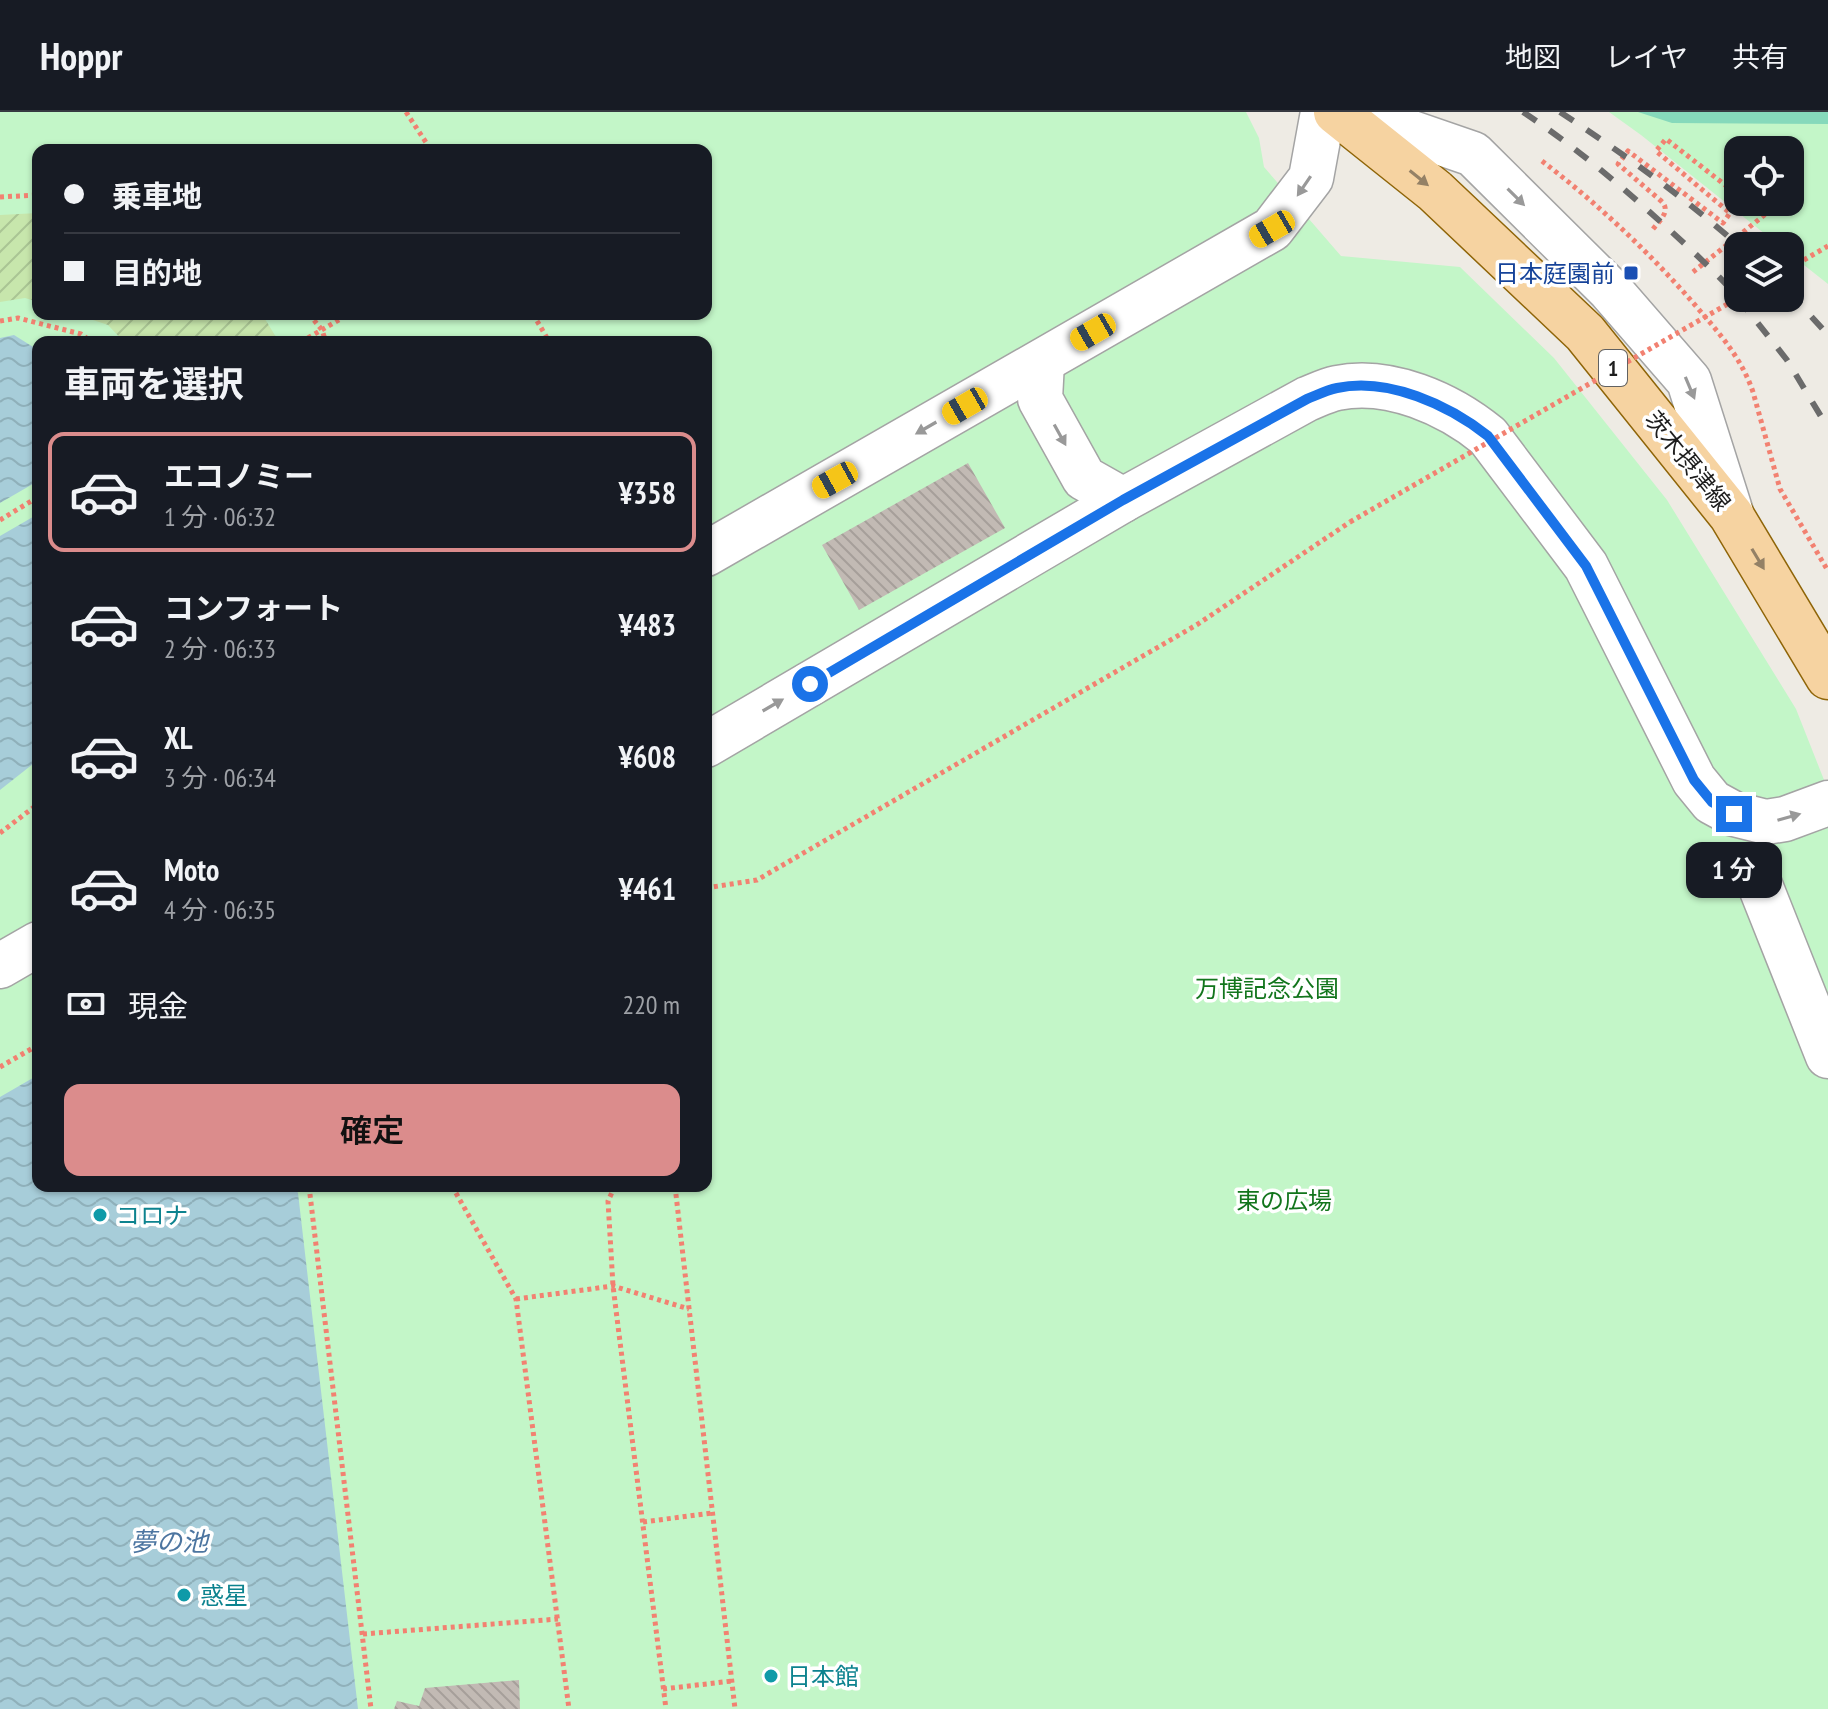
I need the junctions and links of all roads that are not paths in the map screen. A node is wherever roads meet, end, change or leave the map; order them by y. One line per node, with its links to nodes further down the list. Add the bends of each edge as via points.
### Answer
1 (1323, 112): 4 (street, one-way to 4, via 1311,178 1272,229)
2 (1336, 112): 6 (main road, 茨木摂津線 / 1, one-way to 6, via 1435,191 1585,333)
3 (1351, 112): 6 (street, one-way to 6, via 1473,154 1610,290 1689,381)
4 (1042, 362): 5 (street, one-way to 5, via 1040,399 1084,478); 7 (street, one-way to 7)
5 (1123, 500): 9 (street, one-way to 5); 10 (street, one-way to 10, via 1307,399 1338,388 1373,386 1417,395 1488,436 1586,566 1694,780 1712,802 1766,822)
6 (1731, 515): 8 (main road, 茨木摂津線 / 1, one-way to 8)
7 (712, 551)
8 (1828, 677)
9 (712, 741)
10 (1828, 803)
11 (1754, 870): 14 (street)
12 (32, 947): 13 (street)
13 (0, 966)
14 (1828, 1056)

